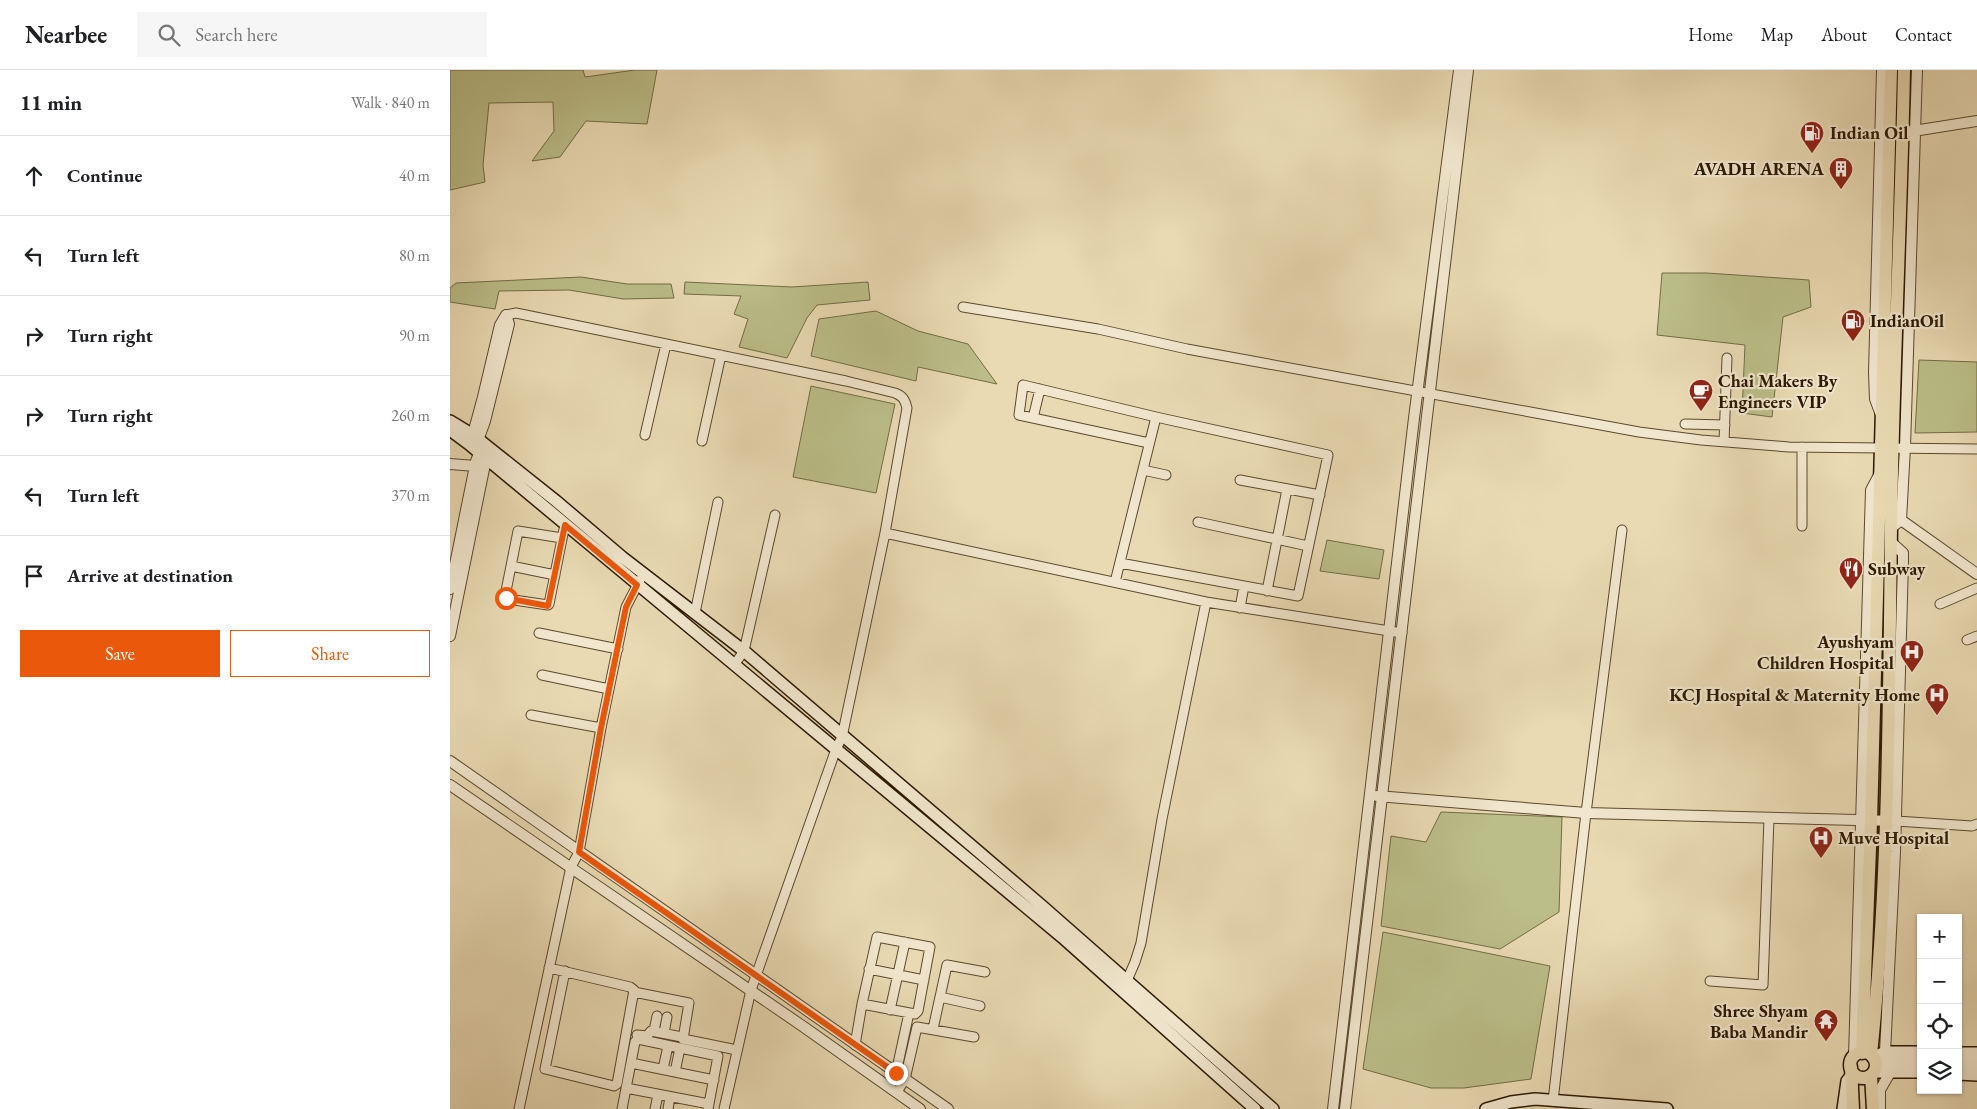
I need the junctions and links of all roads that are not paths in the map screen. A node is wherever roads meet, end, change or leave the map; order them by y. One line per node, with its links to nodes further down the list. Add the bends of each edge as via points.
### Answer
1 (1459, 70): 16 (street)
2 (1468, 70): 17 (street)
3 (1882, 70): 9 (street)
4 (1891, 70): 9 (main road)
5 (1904, 70): 8 (main road)
6 (1917, 70): 8 (street)
7 (1977, 121): 8 (street)
8 (1909, 132): 9 (street); 30 (main road)
9 (1885, 136): 30 (main road, via 1882,416)
10 (963, 307): 16 (street, via 1098,329)
11 (506, 314): 12 (street); 28 (street, via 500,325)
12 (666, 344): 13 (street); 24 (street)
13 (721, 355): 25 (street); 46 (street, via 902,396 907,408)
14 (1727, 358): 22 (street)
15 (1040, 389): 18 (street); 19 (street); 19 (street, via 1023,385 1019,415)
16 (1418, 392): 17 (street); 66 (street)
17 (1431, 394): 26 (street, via 1621,430); 68 (street)
18 (1156, 416): 27 (street); 38 (street, via 1328,455)
19 (1033, 418): 27 (street)
20 (450, 421): 28 (main road)
21 (1685, 424): 22 (street)
22 (1725, 425): 26 (street)
23 (450, 430): 28 (main road)
24 (645, 435)
25 (702, 441)
26 (1724, 442): 29 (street)
27 (1149, 443): 34 (street)
28 (479, 447): 33 (street); 43 (main road); 53 (main road); 69 (street)
29 (1802, 447): 30 (street); 44 (street)
30 (1893, 447): 31 (street); 42 (main road); 88 (main road, via 1880,473)
31 (1977, 449)
32 (450, 464): 33 (street)
33 (475, 466): 52 (street)
34 (1143, 470): 35 (street); 50 (street)
35 (1166, 475)
36 (1240, 480): 37 (street)
37 (1287, 489): 38 (street); 48 (street)
38 (1320, 495): 49 (street)
39 (718, 502): 65 (street)
40 (775, 515): 73 (street)
41 (1198, 522): 48 (street)
42 (1896, 524): 54 (street); 87 (main road, via 1892,543)
43 (565, 525): 47 (street); 57 (main road)
44 (1802, 526)
45 (1622, 530): 85 (street)
46 (885, 533): 56 (street); 79 (street)
47 (562, 538): 51 (street, via 520,530); 55 (street)
48 (1277, 540): 49 (street); 61 (street)
49 (1308, 546): 61 (street, via 1298,596)
50 (1120, 563): 56 (street); 58 (street)
51 (510, 566): 55 (street); 55 (street, via 507,599 547,606)
52 (452, 568): 59 (street)
53 (645, 574): 57 (street); 65 (main road)
54 (1977, 574)
55 (555, 575)
56 (1115, 582): 62 (street)
57 (637, 585): 72 (street, via 626,607); 74 (main road)
58 (1244, 586): 61 (street); 64 (street)
59 (450, 588)
60 (1977, 588): 63 (street)
61 (1267, 590)
62 (1206, 602): 64 (street); 99 (street, via 1162,819 1141,943)
63 (1940, 604)
64 (1240, 608): 66 (street)
65 (695, 613): 73 (main road)
66 (1389, 632): 68 (street); 83 (street)
67 (539, 633): 72 (street)
68 (1402, 633): 84 (street)
69 (450, 636)
70 (1977, 636): 71 (street)
71 (1967, 640)
72 (618, 649): 76 (street)
73 (744, 651): 74 (street); 79 (main road)
74 (734, 665): 80 (main road)
75 (542, 675): 76 (street)
76 (610, 689): 78 (street)
77 (531, 715): 78 (street)
78 (601, 728): 90 (street)
79 (842, 736): 80 (street); 99 (main road)
80 (836, 749): 97 (street); 103 (main road)
81 (450, 761): 90 (street)
82 (450, 785): 91 (street)
83 (1369, 796): 84 (street); 161 (street)
84 (1382, 796): 85 (street); 162 (street)
85 (1586, 813): 86 (street); 150 (street)
86 (1769, 818): 88 (street); 101 (street, via 1763,986)
87 (1890, 821): 88 (street); 89 (street); 128 (street); 134 (main road, via 1878,987)
88 (1866, 822): 134 (main road)
89 (1977, 824)
90 (579, 852): 91 (street); 97 (street)
91 (571, 867): 93 (street); 102 (street)
92 (905, 942): 94 (street, via 877,937); 98 (street); 100 (street, via 931,948)
93 (549, 968): 95 (street); 111 (street)
94 (869, 969): 98 (street); 106 (street)
95 (565, 971): 104 (street, via 630,987); 114 (street)
96 (985, 972): 105 (street, via 948,966)
97 (756, 975): 102 (street); 109 (street)
98 (898, 975): 100 (street); 108 (street)
99 (1127, 979): 103 (street); 160 (main road)
100 (924, 980): 110 (street, via 918,1011)
101 (1710, 981)
102 (751, 990): 116 (street); 127 (street)
103 (1122, 991): 159 (main road)
104 (634, 992): 117 (street, via 617,1084 614,1086 545,1069); 122 (street, via 689,1003)
105 (940, 997): 107 (street); 118 (street)
106 (862, 1004): 108 (street); 124 (street)
107 (980, 1006)
108 (890, 1010): 110 (street)
109 (810, 1012): 116 (street); 124 (street)
110 (909, 1013): 143 (street)
111 (539, 1015): 114 (street); 115 (street)
112 (657, 1016): 119 (street)
113 (667, 1017): 120 (street)
114 (555, 1018): 117 (street)
115 (537, 1025): 117 (street); 152 (street)
116 (801, 1025): 145 (street)
117 (553, 1028)
118 (933, 1029): 123 (street); 143 (street, via 917,1028)
119 (654, 1031): 120 (street); 121 (street, via 647,1036)
120 (664, 1033): 122 (street)
121 (632, 1034)
122 (682, 1037): 127 (street)
123 (974, 1037)
124 (855, 1044): 143 (street)
125 (668, 1046): 126 (street); 132 (street, via 637,1040); 137 (street)
126 (680, 1048): 139 (street); 147 (street, via 718,1056)
127 (737, 1050): 148 (street)
128 (1885, 1052): 129 (main road); 134 (main road)
129 (1917, 1052)
130 (1962, 1053): 131 (main road)
131 (1977, 1053)
132 (631, 1063): 137 (street); 144 (street)
133 (1917, 1063): 134 (main road)
134 (1865, 1064): 138 (main road); 165 (main road, via 1847,1081); 166 (main road); 167 (main road)
135 (1962, 1064): 136 (main road)
136 (1977, 1064)
137 (663, 1070): 139 (street)
138 (1891, 1071): 140 (main road); 168 (street, via 1880,1090)
139 (675, 1072): 147 (street)
140 (1917, 1072)
141 (1962, 1074): 142 (main road)
142 (1977, 1075)
143 (900, 1076): 145 (street); 158 (street)
144 (626, 1088): 146 (street); 153 (street)
145 (897, 1092): 157 (street)
146 (658, 1094): 149 (street); 154 (street)
147 (711, 1095): 148 (street); 149 (street)
148 (727, 1095): 156 (street)
149 (670, 1097): 155 (street)
150 (1553, 1101): 151 (main road); 163 (main road, via 1535,1099)
151 (1623, 1107): 164 (main road)
152 (519, 1109)
153 (622, 1109)
154 (655, 1109)
155 (668, 1109)
156 (724, 1109)
157 (920, 1109)
158 (948, 1109)
159 (1255, 1109)
160 (1273, 1109)
161 (1334, 1109)
162 (1345, 1109)
163 (1486, 1109)
164 (1667, 1109)
165 (1843, 1109)
166 (1853, 1109)
167 (1873, 1109)
168 (1880, 1109)

